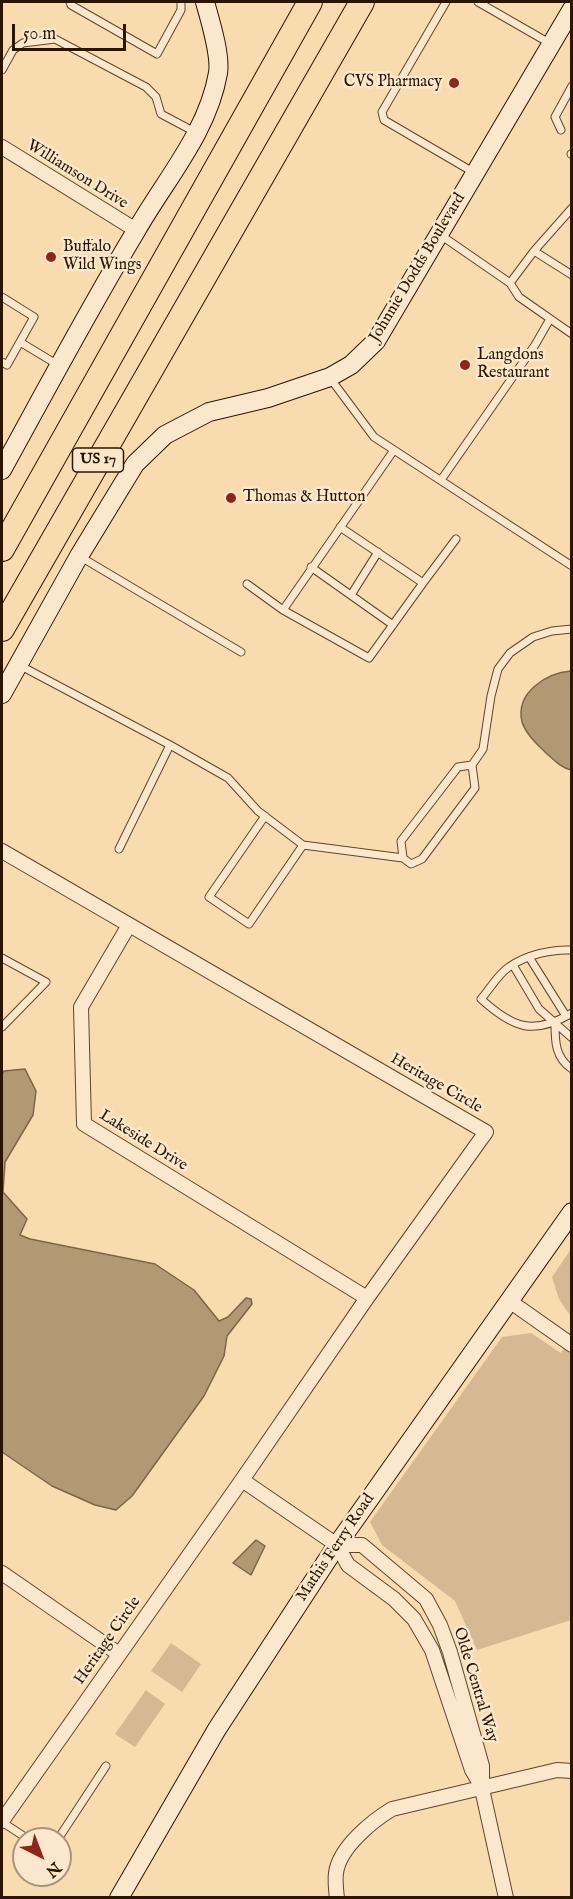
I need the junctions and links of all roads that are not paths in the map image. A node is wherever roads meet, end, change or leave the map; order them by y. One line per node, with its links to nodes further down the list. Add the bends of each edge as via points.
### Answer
1 (70, 2): 2 (lane, via 157,54 181,10)
2 (180, 2)
3 (207, 2): 13 (street, via 218,71)
4 (310, 2): 34 (highway, US 17)
5 (362, 2): 44 (highway, US 17)
6 (446, 2): 15 (lane, via 382,117)
7 (478, 2): 9 (lane)
8 (572, 9): 9 (street, Johnnie Dodds Boulevard)
9 (551, 44): 15 (street, Johnnie Dodds Boulevard)
10 (2, 70): 13 (lane, via 13,50 23,43 55,39 146,87 156,97 161,114)
11 (572, 86): 12 (lane, via 555,117)
12 (561, 130)
13 (197, 133): 17 (street)
14 (2, 147): 17 (street, Williamson Drive)
15 (475, 173): 18 (street, Johnnie Dodds Boulevard)
16 (572, 208): 19 (lane)
17 (136, 230): 27 (street)
18 (439, 234): 21 (lane); 28 (street, Johnnie Dodds Boulevard, via 376,341)
19 (534, 251): 20 (lane); 21 (lane)
20 (572, 275)
21 (510, 283): 23 (lane, via 519,297)
22 (2, 297): 25 (lane, via 34,317)
23 (550, 319): 24 (lane); 31 (lane)
24 (572, 334)
25 (20, 342): 26 (lane, via 6,366); 27 (lane)
26 (2, 362)
27 (60, 366): 30 (street)
28 (330, 377): 29 (lane, via 374,437); 36 (street, Johnnie Dodds Boulevard, via 268,398 208,412 165,435 135,464)
29 (394, 450): 31 (lane); 32 (lane)
30 (2, 470)
31 (441, 480): 37 (lane)
32 (340, 527): 35 (lane); 38 (lane)
33 (456, 539): 39 (lane)
34 (2, 549)
35 (378, 552): 39 (lane); 41 (lane)
36 (79, 556): 46 (lane); 47 (street, Johnnie Dodds Boulevard)
37 (572, 566)
38 (311, 567): 41 (lane); 42 (lane)
39 (423, 583): 43 (lane)
40 (247, 584): 42 (lane)
41 (351, 595): 43 (lane)
42 (283, 610): 43 (lane, via 369,657)
43 (393, 625)
44 (2, 629)
45 (572, 629): 50 (lane, via 533,637 510,653 498,669 483,748)
46 (241, 652)
47 (18, 664): 48 (street, Johnnie Dodds Boulevard); 49 (lane)
48 (2, 694)
49 (170, 745): 51 (lane, via 228,778); 53 (lane)
50 (472, 765): 55 (lane, via 458,767 400,841); 55 (lane, via 475,789 422,859 411,864)
51 (265, 816): 52 (lane); 52 (lane, via 209,897 249,924)
52 (303, 845): 55 (lane)
53 (119, 849)
54 (2, 851): 56 (street, Heritage Circle)
55 (403, 858)
56 (129, 925): 67 (street, Lakeside Drive, via 81,1007 84,1124); 67 (street, Heritage Circle, via 486,1132)
57 (572, 950): 59 (lane)
58 (2, 957): 63 (lane, via 46,982)
59 (529, 957): 60 (lane); 61 (lane)
60 (513, 965): 62 (lane, via 539,1009); 62 (lane, via 482,999 500,1016 524,1027)
61 (569, 1015): 62 (lane)
62 (555, 1023): 64 (lane); 65 (lane, via 555,1047)
63 (2, 1027)
64 (572, 1038)
65 (572, 1069)
66 (572, 1212): 68 (street, Mathis Ferry Road)
67 (367, 1298): 70 (street, Heritage Circle)
68 (508, 1300): 69 (street); 71 (street, Mathis Ferry Road)
69 (572, 1345)
70 (242, 1480): 71 (street); 73 (street, Heritage Circle)
71 (336, 1545): 76 (street, Olde Central Way, via 348,1565 414,1618 432,1650 472,1770); 76 (street, Olde Central Way, via 362,1545 426,1599 450,1652 482,1766); 79 (street, Mathis Ferry Road, via 217,1729)
72 (2, 1573): 73 (street)
73 (119, 1654): 77 (street, Heritage Circle)
74 (106, 1766): 78 (lane)
75 (572, 1771): 76 (street, via 557,1770)
76 (482, 1788): 80 (street, via 392,1809 375,1819 352,1842 336,1871); 81 (street, Olde Central Way)
77 (2, 1821)
78 (66, 1827)
79 (119, 1898)
80 (337, 1898)
81 (506, 1898)

